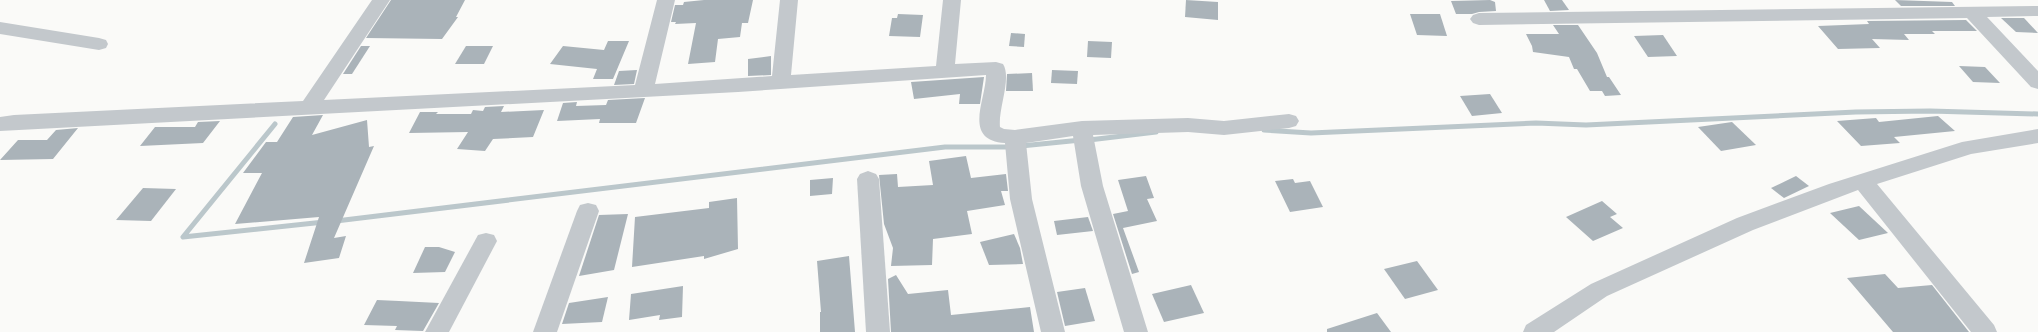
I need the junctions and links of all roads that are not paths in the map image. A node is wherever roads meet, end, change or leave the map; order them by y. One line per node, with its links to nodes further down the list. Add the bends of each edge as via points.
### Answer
1 (381, 0): 16 (street)
2 (666, 0): 15 (street)
3 (789, 0): 13 (street)
4 (952, 0): 12 (street)
5 (1634, 0): 8 (street)
6 (2038, 11): 7 (street)
7 (1972, 12): 8 (street); 14 (street)
8 (1646, 16): 9 (street)
9 (1479, 19)
10 (0, 28): 11 (street)
11 (99, 44)
12 (945, 71): 13 (street); 21 (street, via 996,68 990,128)
13 (781, 82): 15 (street)
14 (2038, 83)
15 (643, 91): 16 (street)
16 (309, 107): 18 (street)
17 (1289, 121): 19 (street, via 1224,128 1188,125)
18 (0, 124)
19 (1083, 136): 21 (street); 30 (street, via 1102,223)
20 (2038, 136): 23 (street, via 1969,147)
21 (1016, 145): 29 (street, via 1021,199)
22 (868, 179): 28 (street)
23 (1862, 181): 31 (street, via 1745,224 1599,290); 32 (street)
24 (588, 211): 27 (street)
25 (486, 241): 26 (street)
26 (436, 332)
27 (545, 332)
28 (878, 332)
29 (1053, 332)
30 (1136, 332)
31 (1535, 332)
32 (1985, 332)

